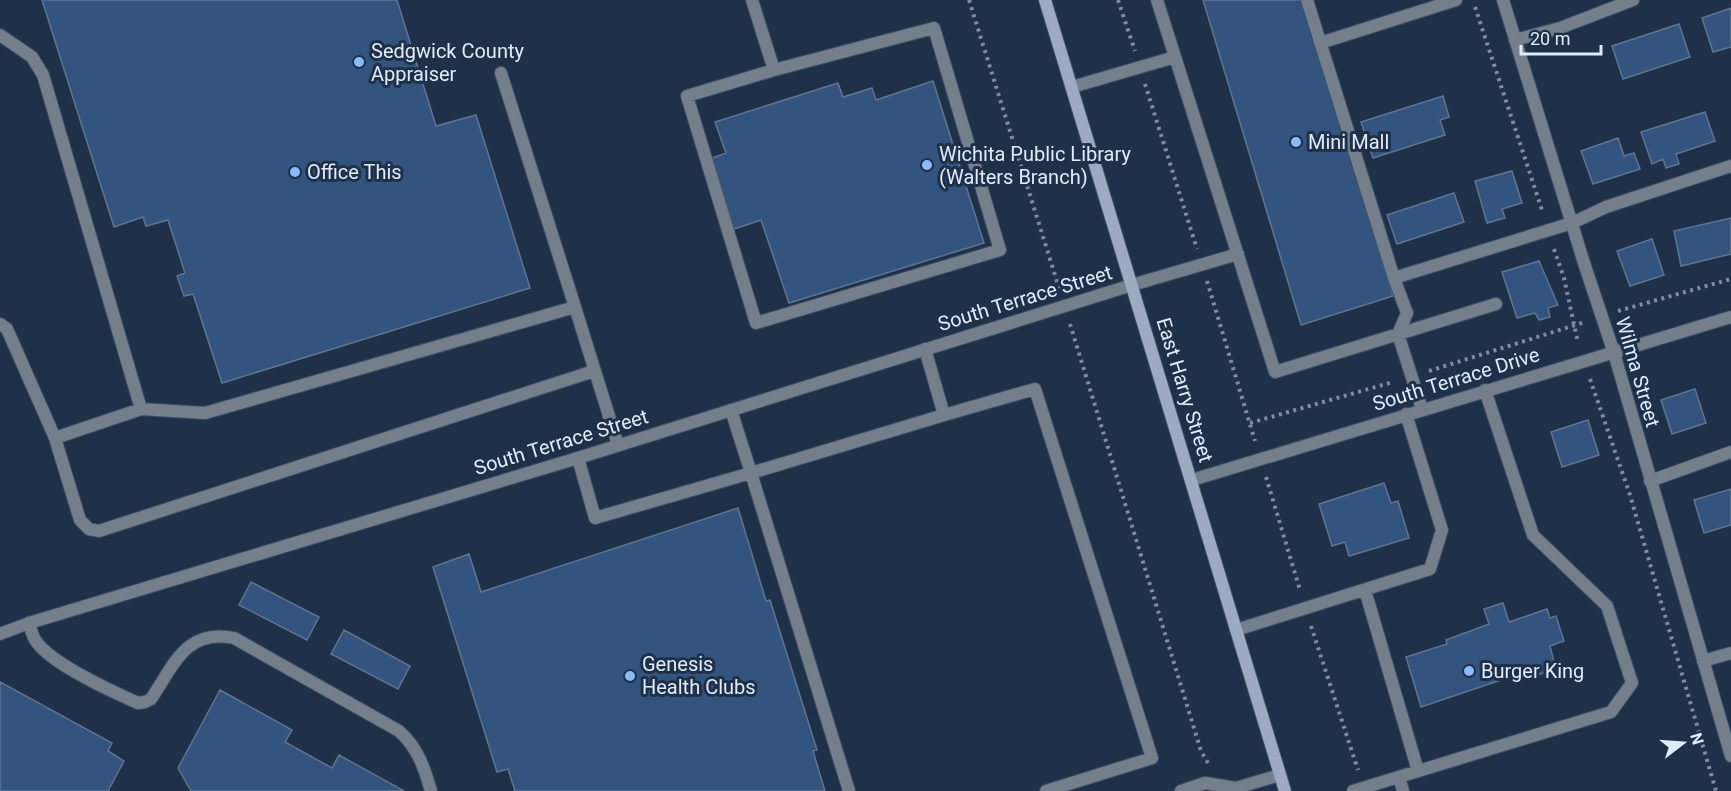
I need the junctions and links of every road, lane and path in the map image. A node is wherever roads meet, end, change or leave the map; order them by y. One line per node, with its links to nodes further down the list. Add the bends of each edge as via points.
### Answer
1 (752, 0): 16 (street)
2 (969, 0): 28 (path)
3 (1045, 0): 18 (main road, East Harry Street)
4 (1118, 0): 15 (path)
5 (1157, 0): 14 (street)
6 (1307, 0): 13 (street)
7 (1456, 0): 13 (street)
8 (1474, 0): 21 (path)
9 (1503, 0): 12 (street, Wilma Street)
10 (1633, 0): 12 (street, via 1560,28)
11 (0, 35): 41 (street, via 32,57 43,75)
12 (1515, 40): 20 (street, Wilma Street)
13 (1320, 42): 24 (street)
14 (1175, 57): 15 (street); 22 (street)
15 (1140, 67): 18 (street); 23 (path)
16 (774, 70): 16 (street, via 934,28 1000,249 756,323 687,96)
17 (501, 73): 29 (street)
18 (1072, 87): 26 (main road, East Harry Street)
19 (1731, 166): 20 (street, via 1606,207)
20 (1572, 223): 21 (street); 30 (street, Wilma Street)
21 (1548, 231): 24 (street); 33 (path)
22 (1238, 254): 23 (street, South Terrace Street); 34 (street, via 1275,372)
23 (1202, 264): 26 (street, South Terrace Street); 46 (path)
24 (1394, 278): 34 (street, via 1407,313)
25 (1731, 279): 30 (path)
26 (1132, 285): 28 (street, South Terrace Street); 53 (main road, East Harry Street)
27 (1496, 304): 34 (street)
28 (1064, 306): 35 (street, South Terrace Street); 66 (path, via 1201,750)
29 (575, 307): 38 (street); 41 (street, via 205,413)
30 (1602, 316): 33 (path); 36 (street, Wilma Street)
31 (1731, 317): 36 (street, South Terrace Drive)
32 (0, 324): 47 (street, via 7,329)
33 (1574, 325): 37 (path); 39 (path)
34 (1398, 334): 39 (street)
35 (925, 349): 42 (street, South Terrace Street); 45 (street)
36 (1614, 353): 37 (street, South Terrace Drive); 54 (street, Wilma Street)
37 (1584, 362): 40 (street, South Terrace Drive); 75 (path, via 1630,495)
38 (594, 371): 47 (street, via 99,531 89,529 80,520); 48 (street)
39 (1411, 376): 43 (street); 46 (path)
40 (1485, 390): 43 (street, South Terrace Drive); 63 (street, via 1533,536 1607,606 1632,683 1611,712)
41 (141, 409): 47 (street)
42 (731, 410): 48 (street, South Terrace Street); 52 (street)
43 (1422, 410): 44 (street, South Terrace Drive)
44 (1406, 414): 51 (street, South Terrace Drive); 55 (street, via 1442,530 1430,569)
45 (944, 415): 52 (street); 71 (street, via 1035,389 1152,758)
46 (1250, 423): 51 (path)
47 (55, 438)
48 (618, 445): 50 (street, South Terrace Street)
49 (1731, 452): 54 (street)
50 (578, 458): 52 (street, via 595,518); 57 (street, South Terrace Street)
51 (1260, 459): 53 (street, South Terrace Drive); 56 (path)
52 (751, 473): 70 (street)
53 (1192, 480): 58 (main road, East Harry Street)
54 (1650, 481): 61 (street, Wilma Street)
55 (1365, 590): 56 (street); 63 (street)
56 (1306, 608): 58 (street); 68 (path)
57 (29, 623): 59 (street, South Terrace Street); 69 (street, via 35,641 43,649 138,703 151,699 184,650 195,642 209,636 234,638 399,731 422,760)
58 (1236, 630): 64 (main road, East Harry Street)
59 (0, 634)
60 (1731, 653): 61 (street)
61 (1703, 661): 62 (street, Wilma Street)
62 (1731, 756)
63 (1418, 771): 65 (street)
64 (1280, 775): 67 (street); 73 (main road, East Harry Street)
65 (1399, 777): 68 (street); 74 (street)
66 (1218, 785): 67 (street); 72 (street, via 1205,783)
67 (1234, 789)
68 (1358, 789)
69 (431, 791)
70 (849, 791)
71 (1046, 791)
72 (1181, 791)
73 (1285, 791)
74 (1403, 791)
75 (1716, 791)

